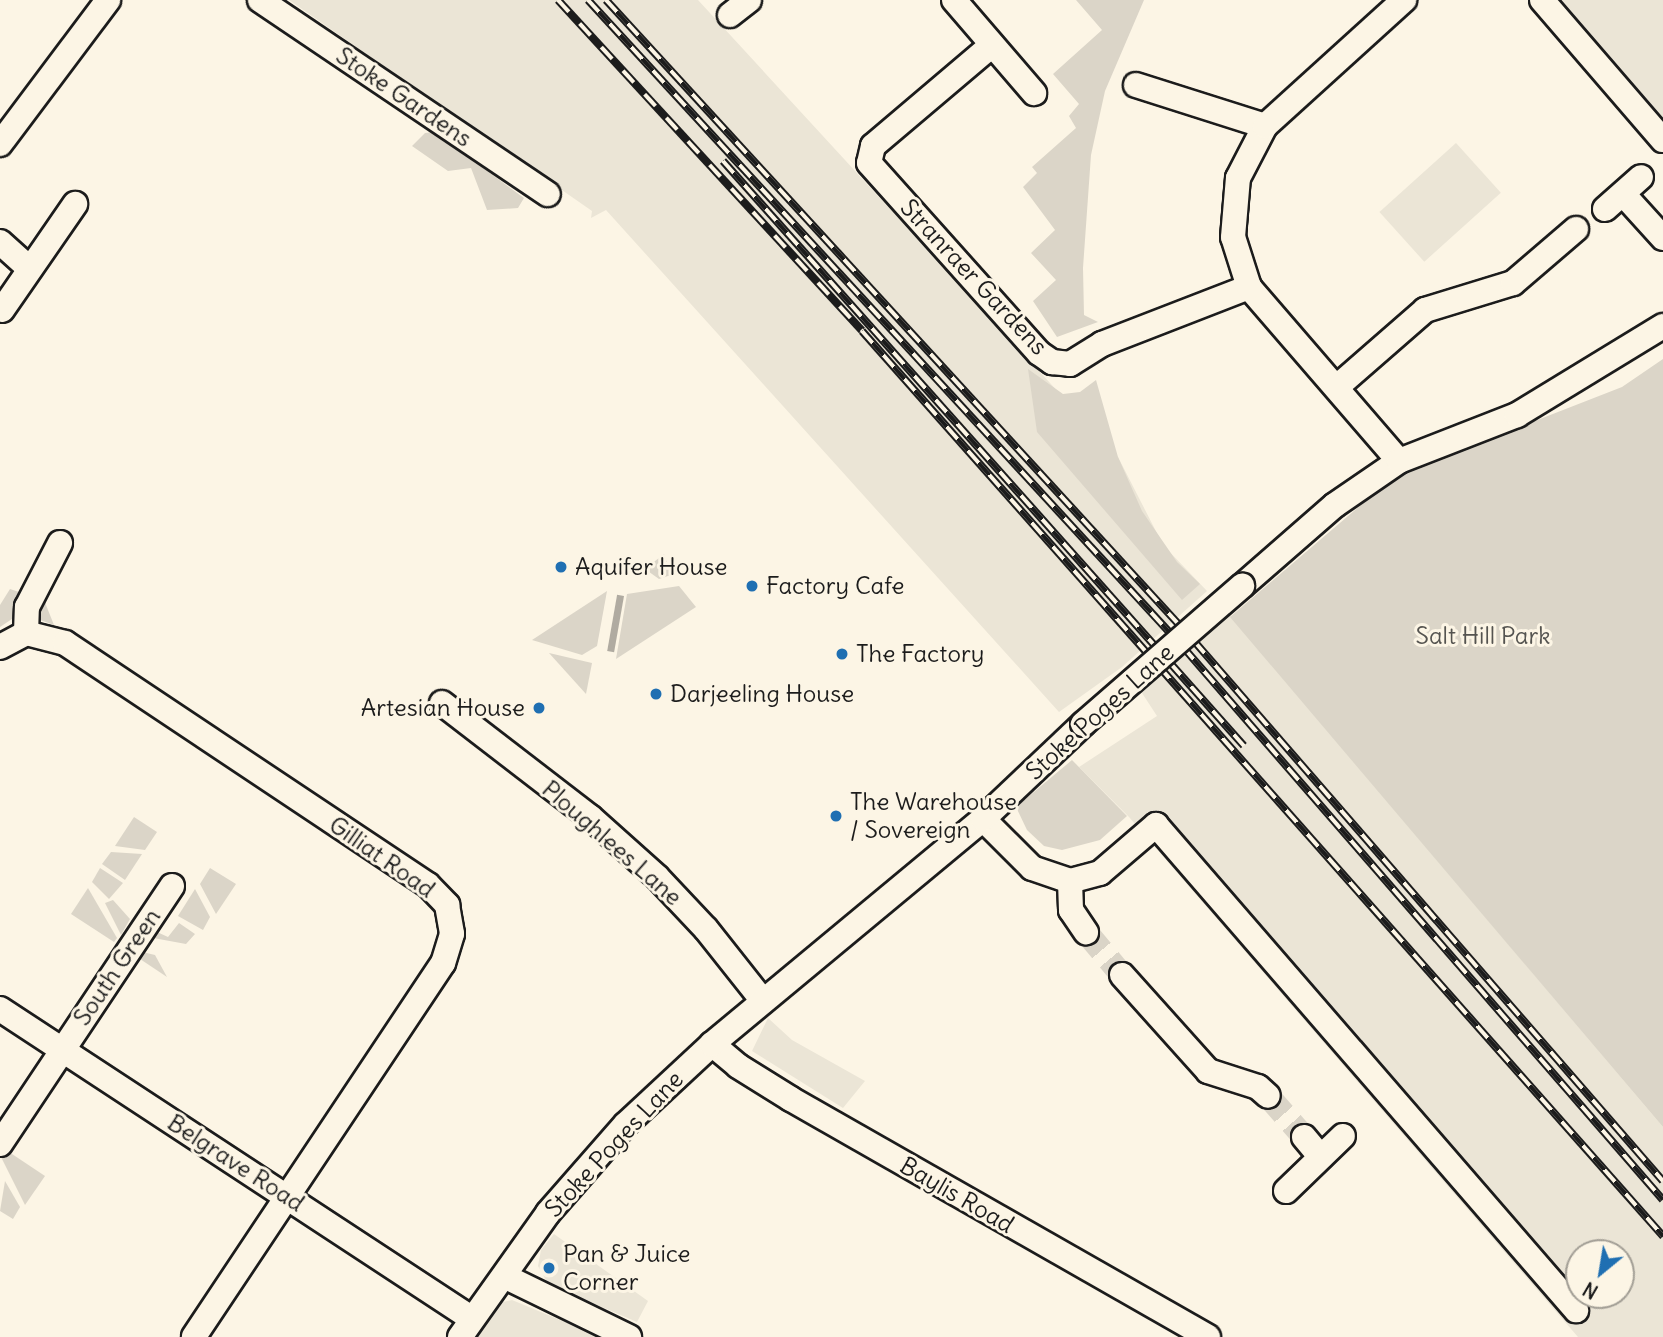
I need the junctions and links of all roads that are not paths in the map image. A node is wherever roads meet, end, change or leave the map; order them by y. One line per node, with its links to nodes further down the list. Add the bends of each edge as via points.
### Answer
1 (108, 0): 11 (street)
2 (260, 0): 12 (street, Stoke Gardens)
3 (954, 0): 6 (street)
4 (1542, 0): 10 (street)
5 (1391, 4): 9 (street)
6 (992, 45): 8 (street); 19 (street, Stranraer Gardens, via 873,146 869,163 1039,353 1052,362 1070,364 1102,344)
7 (1136, 85): 9 (street)
8 (1034, 93)
9 (1265, 126): 19 (street, via 1238,178 1233,237)
10 (1663, 140)
11 (0, 144)
12 (548, 194)
13 (1623, 194): 16 (street)
14 (75, 204): 18 (street)
15 (1576, 229): 22 (street, via 1560,254 1513,284 1425,310)
16 (1663, 238)
17 (0, 242): 18 (street)
18 (30, 269): 20 (street)
19 (1249, 287): 22 (street)
20 (2, 310)
21 (1663, 326): 23 (street, Stoke Poges Lane, via 1517,415)
22 (1338, 386): 23 (street)
23 (1399, 461): 28 (street, Stoke Poges Lane, bridge, via 1335,505 1083,724)
24 (60, 543): 25 (street, via 27,607)
25 (26, 633): 26 (street); 43 (street, Gilliat Road, via 65,643 428,884 447,905 452,934 443,963)
26 (0, 647)
27 (442, 703): 33 (street, Ploughlees Lane, via 590,817 657,877)
28 (983, 819): 29 (street, via 1032,868); 33 (street, Stoke Poges Lane)
29 (1070, 881): 31 (street, via 1071,910); 45 (street, via 1100,873 1156,825)
30 (172, 886): 36 (street, South Green)
31 (1086, 932)
32 (1122, 975): 37 (street, via 1208,1071 1258,1087)
33 (764, 1002): 35 (street, Stoke Poges Lane)
34 (0, 1009): 36 (street, Belgrave Road)
35 (712, 1044): 44 (street, Stoke Poges Lane, via 626,1124 548,1213); 47 (street, Baylis Road, via 791,1099)
36 (62, 1049): 40 (street, South Green); 43 (street, Belgrave Road)
37 (1268, 1096)
38 (1343, 1136): 41 (street)
39 (1304, 1137): 41 (street)
40 (0, 1144)
41 (1321, 1157): 42 (street)
42 (1286, 1191)
43 (288, 1198): 46 (street, Belgrave Road); 48 (street, Gilliat Road)
44 (506, 1277): 46 (street, Stoke Poges Lane); 49 (street)
45 (1576, 1310)
46 (466, 1328)
47 (1199, 1335)
48 (194, 1337)
49 (629, 1337)

